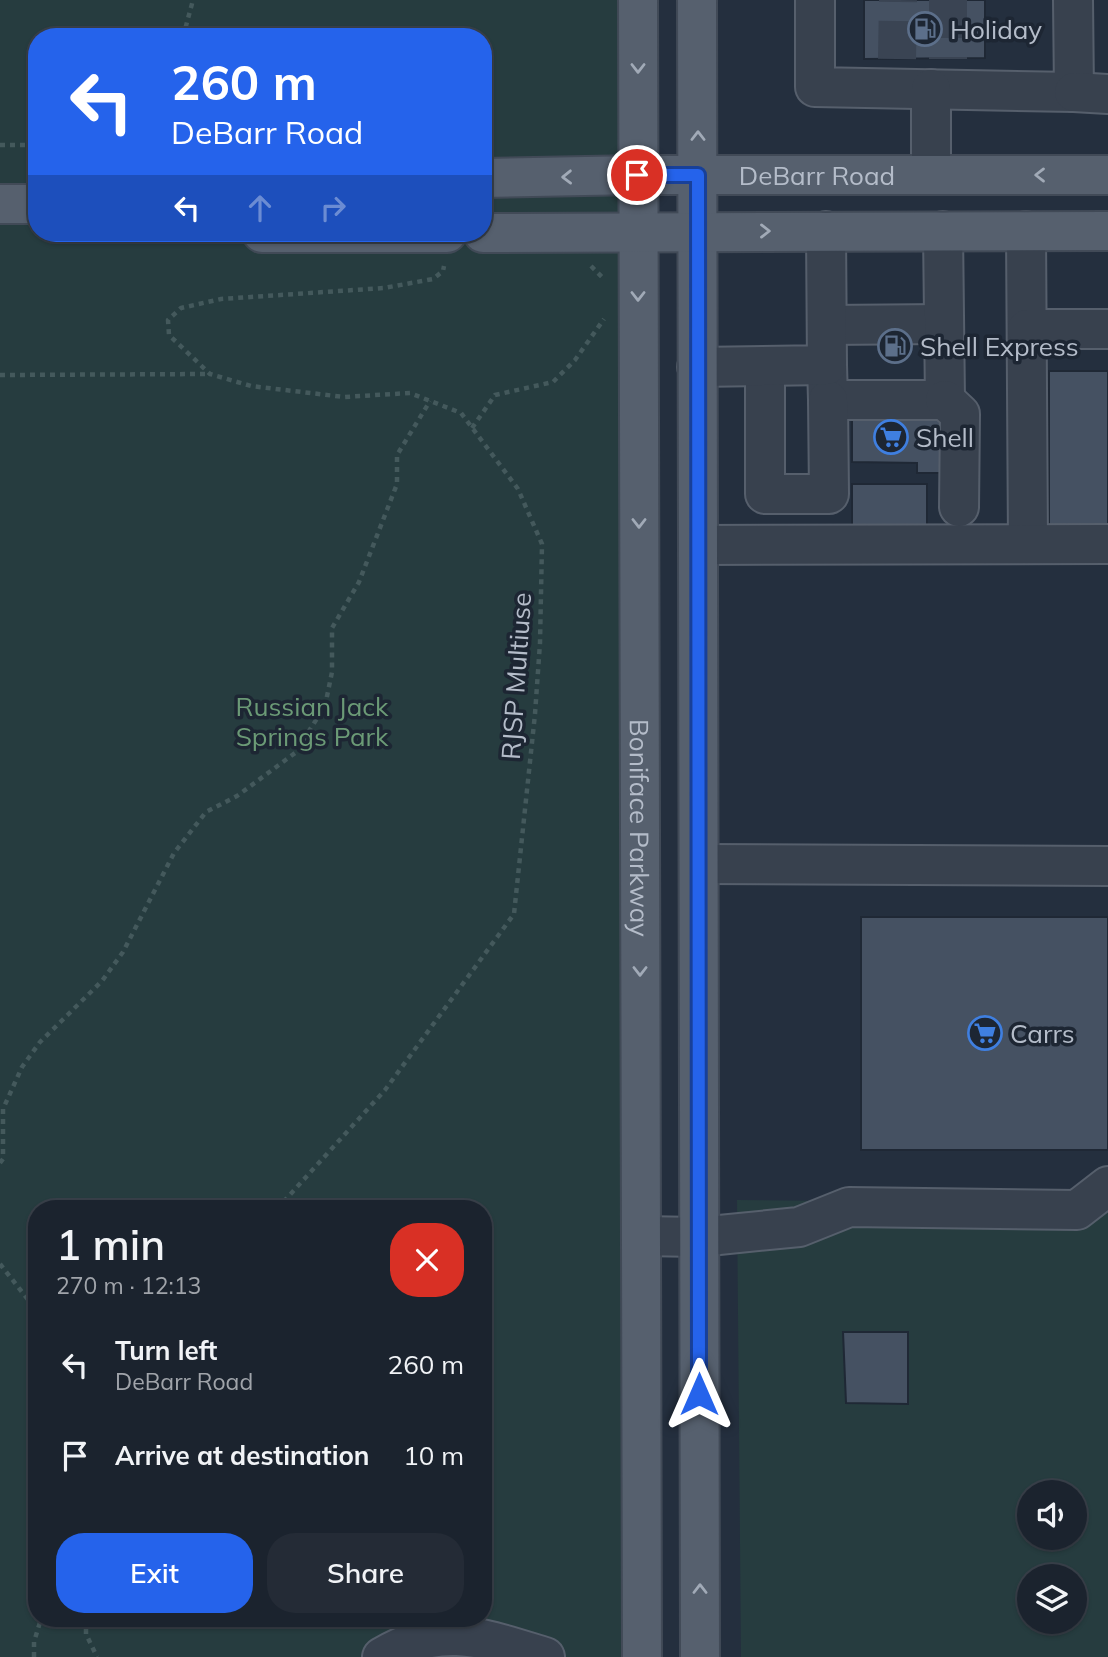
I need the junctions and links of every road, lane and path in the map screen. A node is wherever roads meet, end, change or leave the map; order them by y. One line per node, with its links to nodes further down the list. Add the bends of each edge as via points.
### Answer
1 (194, 0): 6 (path)
2 (638, 0): 11 (main road, Boniface Parkway, one-way to 11)
3 (697, 0): 12 (main road, one-way to 3)
4 (815, 0): 7 (lane, via 815,87)
5 (1073, 0): 8 (lane)
6 (186, 28)
7 (924, 77): 8 (lane); 13 (lane)
8 (1091, 93)
9 (0, 145): 10 (path)
10 (28, 145)
11 (637, 175): 12 (main road, DeBarr Road); 15 (main road, DeBarr Road, one-way to 15); 22 (main road, Boniface Parkway)
12 (698, 175): 13 (main road, DeBarr Road); 18 (main road)
13 (931, 175): 14 (main road, DeBarr Road, one-way to 13)
14 (1108, 175)
15 (492, 178)
16 (0, 204): 17 (main road)
17 (28, 204)
18 (697, 231): 19 (main road, one-way to 19); 22 (main road); 35 (main road)
19 (826, 231): 20 (main road); 31 (lane)
20 (943, 231): 21 (main road); 30 (lane)
21 (1026, 231): 23 (main road); 32 (lane)
22 (638, 232): 24 (main road); 53 (main road, Boniface Parkway, one-way to 53)
23 (1108, 232)
24 (492, 233)
25 (400, 242): 26 (main road)
26 (446, 245): 36 (path, RJSP Multiuse, via 443,271 433,279 384,288 221,299 181,308 168,320 169,335)
27 (591, 266): 28 (path)
28 (612, 288)
29 (609, 312): 41 (path, via 575,360 552,382 495,395)
30 (944, 324): 31 (lane); 39 (lane)
31 (827, 325): 38 (lane)
32 (1027, 329): 33 (lane); 45 (lane)
33 (1108, 329)
34 (765, 366): 35 (lane); 38 (lane); 42 (lane, via 765,494)
35 (697, 367): 47 (main road)
36 (210, 373): 37 (path); 40 (path, RJSP Multiuse, via 251,386 344,397 410,393)
37 (0, 375)
38 (827, 383): 39 (lane); 42 (lane, via 829,494)
39 (945, 400): 43 (lane, via 960,414)
40 (430, 401): 41 (path, RJSP Multiuse, via 461,413); 50 (path, via 397,455 397,484 359,582 332,628 326,706 295,753 237,796 206,812 174,853 116,962 22,1067 3,1109)
41 (472, 428): 52 (path, RJSP Multiuse, via 518,489 542,544 535,715 514,914 385,1090)
42 (803, 494): 44 (lane)
43 (959, 507)
44 (803, 544): 45 (lane); 47 (lane)
45 (1028, 544): 46 (lane)
46 (1108, 544)
47 (698, 545): 48 (main road)
48 (699, 864): 49 (lane); 54 (main road)
49 (1108, 866)
50 (0, 1163)
51 (1108, 1186): 54 (lane, via 1077,1210 849,1207 799,1227)
52 (284, 1200)
53 (641, 1236): 54 (lane); 63 (main road, Boniface Parkway)
54 (699, 1237): 64 (main road, one-way to 54)
55 (0, 1264): 56 (path)
56 (28, 1300)
57 (39, 1627): 59 (path)
58 (86, 1627): 60 (path)
59 (34, 1657)
60 (97, 1657)
61 (382, 1657): 62 (lane, via 430,1636 459,1635)
62 (545, 1657)
63 (642, 1657)
64 (700, 1657)

